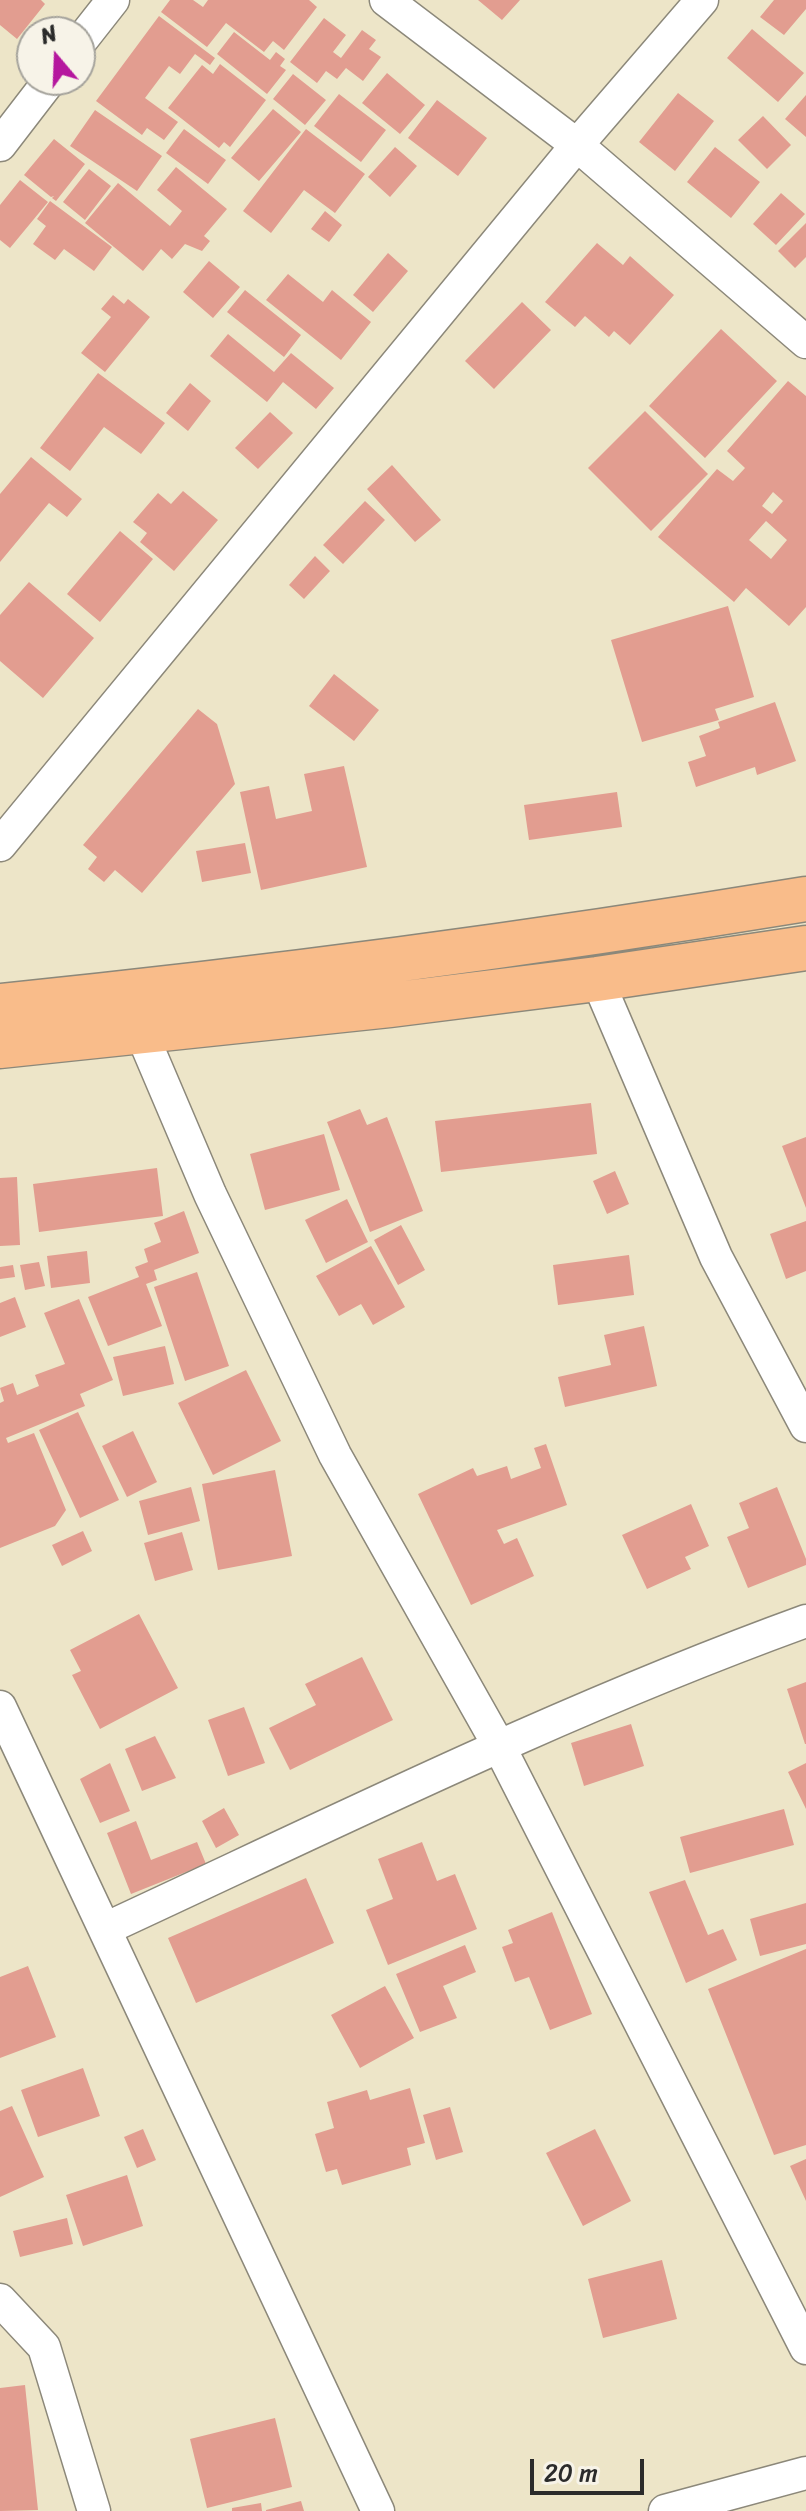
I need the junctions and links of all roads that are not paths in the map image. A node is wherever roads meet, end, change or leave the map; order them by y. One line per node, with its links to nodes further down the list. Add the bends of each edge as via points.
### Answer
1 (113, 0): 4 (street)
2 (386, 0): 7 (street)
3 (702, 0): 7 (street)
4 (96, 22)
5 (38, 96): 6 (street)
6 (0, 145)
7 (577, 145): 8 (street); 9 (street)
8 (806, 342)
9 (0, 845)
10 (806, 899): 13 (main road, via 581,936)
11 (806, 948): 12 (main road)
12 (597, 979): 14 (main road); 16 (street, via 716,1257)
13 (0, 1006)
14 (141, 1032): 15 (main road); 19 (street, via 210,1194 335,1455)
15 (0, 1046)
16 (806, 1426)
17 (806, 1621): 19 (street)
18 (0, 1707): 20 (street)
19 (499, 1746): 20 (street); 22 (street)
20 (105, 1929): 25 (street)
21 (0, 2300): 24 (street, via 44,2347)
22 (806, 2348)
23 (806, 2473): 26 (street)
24 (94, 2511)
25 (378, 2511)
26 (665, 2511)

